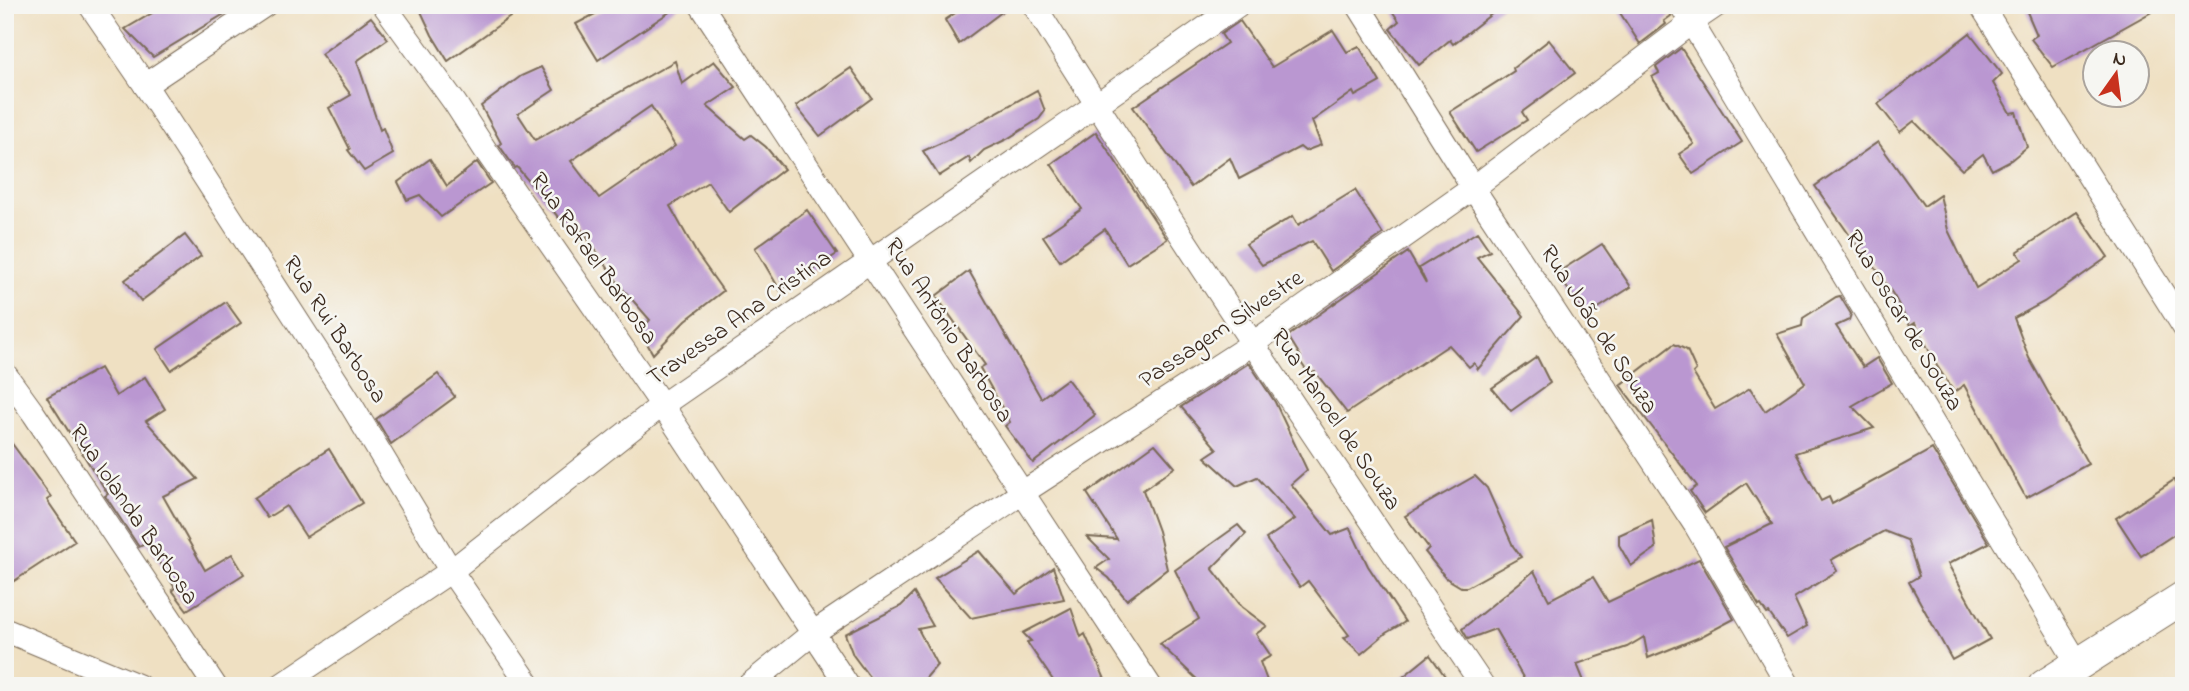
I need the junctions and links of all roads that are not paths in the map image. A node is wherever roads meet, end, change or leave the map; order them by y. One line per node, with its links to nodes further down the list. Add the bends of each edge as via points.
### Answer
1 (90, 5): 11 (street, Rua Rui Barbosa)
2 (265, 5): 11 (street)
3 (384, 5): 18 (street, Rua Rafael Barbosa)
4 (701, 5): 14 (street, Rua Antônio Barbosa)
5 (1034, 5): 12 (street, Rua Manoel de Souza)
6 (1238, 5): 12 (street, Travessa Ana Cristina)
7 (1358, 5): 13 (street, Rua João de Souza)
8 (1717, 5): 10 (street, Passagem Silvestre)
9 (1981, 5): 15 (street)
10 (1686, 13): 13 (street, Passagem Silvestre); 24 (street, Rua Oscar de Souza)
11 (145, 85): 20 (street, Rua Rui Barbosa, via 344,393)
12 (1096, 105): 14 (street, Travessa Ana Cristina); 16 (street, Rua Manoel de Souza)
13 (1473, 188): 16 (street, Passagem Silvestre); 33 (street, Rua João de Souza, via 1696,526)
14 (870, 260): 18 (street, Travessa Ana Cristina); 19 (street, Rua Antônio Barbosa)
15 (2184, 327)
16 (1252, 344): 19 (street, Passagem Silvestre); 32 (street, Rua Manoel de Souza)
17 (5, 374): 26 (street, Rua Iolanda Barbosa)
18 (662, 405): 20 (street, Travessa Ana Cristina); 23 (street, Rua Rafael Barbosa)
19 (1022, 493): 23 (street, Passagem Silvestre); 31 (street, Rua Antônio Barbosa)
20 (452, 571): 27 (street, Travessa Ana Cristina); 28 (street, Rua Rui Barbosa)
21 (2184, 597): 24 (main road)
22 (5, 630): 25 (street)
23 (813, 633): 29 (street, Passagem Silvestre); 30 (street, Rua Rafael Barbosa)
24 (2078, 664): 34 (main road)
25 (139, 686)
26 (215, 686)
27 (280, 686)
28 (530, 686)
29 (748, 686)
30 (848, 686)
31 (1150, 686)
32 (1483, 686)
33 (1789, 686)
34 (2044, 686)

